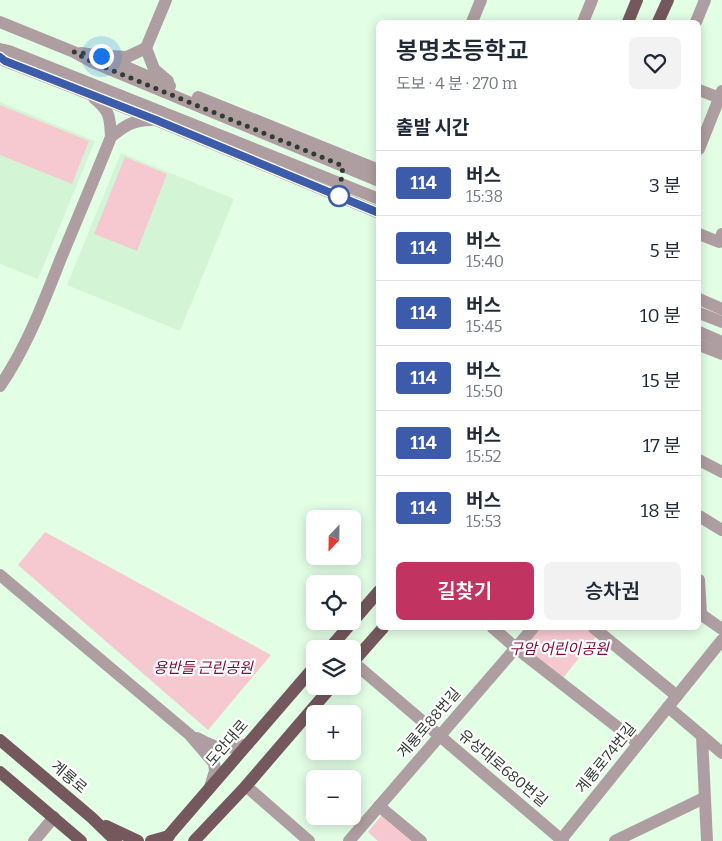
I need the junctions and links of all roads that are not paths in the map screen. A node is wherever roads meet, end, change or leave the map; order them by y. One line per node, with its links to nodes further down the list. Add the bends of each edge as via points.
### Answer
1 (166, 0): 13 (street)
2 (481, 0): 7 (street)
3 (592, 0): 8 (street)
4 (637, 0): 9 (main road)
5 (668, 0): 10 (main road)
6 (705, 0): 11 (street)
7 (473, 20)
8 (584, 20)
9 (629, 20)
10 (659, 20)
11 (697, 20)
12 (0, 22): 15 (street)
13 (146, 48): 16 (street, via 127,57); 18 (street, via 154,68)
14 (0, 49): 27 (street)
15 (74, 52): 16 (street); 26 (street)
16 (101, 56): 18 (street)
17 (0, 57): 20 (street)
18 (176, 88): 25 (street)
19 (701, 91): 21 (street)
20 (90, 95): 22 (street); 23 (street, via 104,106 110,119)
21 (721, 96): 24 (street)
22 (156, 120): 23 (street, via 139,120); 28 (street)
23 (111, 136): 39 (street, via 30,333)
24 (701, 144)
25 (376, 169)
26 (376, 180)
27 (376, 198)
28 (376, 212)
29 (701, 234): 30 (street)
30 (720, 238)
31 (701, 300): 32 (street)
32 (722, 309)
33 (701, 313): 34 (street)
34 (722, 322)
35 (701, 333): 36 (street)
36 (722, 342)
37 (701, 346): 38 (street)
38 (722, 354)
39 (0, 386)
40 (701, 461): 41 (street)
41 (722, 472)
42 (701, 517): 43 (street)
43 (722, 530)
44 (0, 575): 61 (street)
45 (376, 595): 52 (main road)
46 (701, 615): 47 (street)
47 (722, 629)
48 (381, 630): 55 (main road)
49 (495, 630): 54 (street)
50 (531, 630): 54 (street, 계룡로88번길)
51 (596, 630): 59 (street)
52 (338, 640)
53 (722, 640): 59 (street, 계룡로74번길)
54 (516, 648): 62 (street, 계룡로88번길); 66 (street)
55 (361, 654)
56 (361, 670): 62 (street, 유성대로680번길)
57 (306, 676): 65 (main road, 도안대로)
58 (324, 695): 69 (main road)
59 (677, 696): 60 (street, 계룡로74번길)
60 (668, 707): 63 (street); 66 (street, 계룡로74번길)
61 (190, 735): 65 (street, via 225,749); 70 (street, via 214,763)
62 (440, 736): 72 (street, 계룡로88번길); 77 (street, 유성대로680번길)
63 (702, 736): 67 (street); 71 (street)
64 (0, 740): 74 (main road, 계룡로)
65 (248, 744): 70 (main road, 도안대로)
66 (638, 744): 77 (street, 계룡로74번길)
67 (722, 753)
68 (0, 772): 73 (main road)
69 (246, 786): 82 (main road); 83 (street)
70 (210, 787): 75 (main road, 도안대로)
71 (704, 798): 86 (street); 87 (street)
72 (379, 806): 84 (street, 계룡로88번길); 85 (street)
73 (54, 817): 76 (main road); 78 (street)
74 (91, 817): 79 (main road, 계룡로); 80 (main road)
75 (166, 838): 81 (main road)
76 (80, 840)
77 (561, 840)
78 (34, 841)
79 (116, 841)
80 (138, 841)
81 (150, 841)
82 (194, 841)
83 (309, 841)
84 (349, 841)
85 (421, 841)
86 (615, 841)
87 (707, 841)

